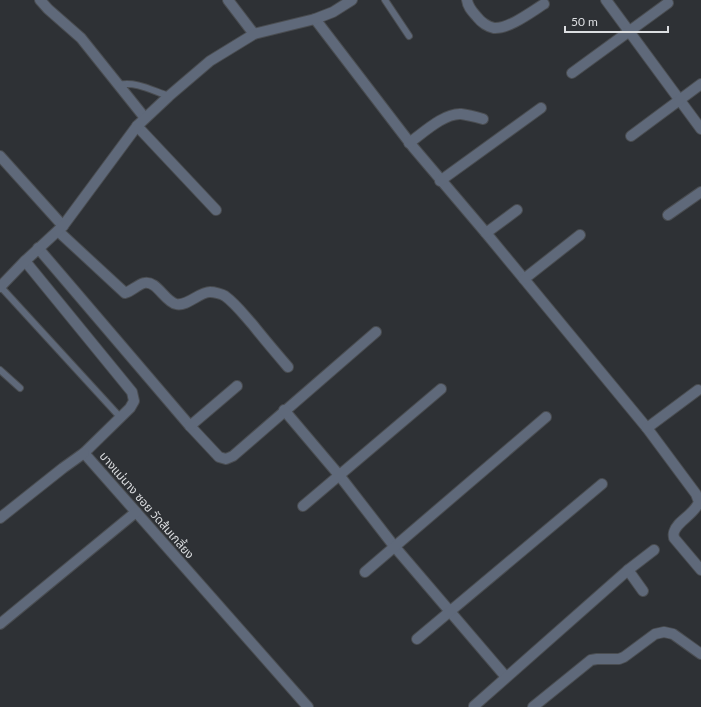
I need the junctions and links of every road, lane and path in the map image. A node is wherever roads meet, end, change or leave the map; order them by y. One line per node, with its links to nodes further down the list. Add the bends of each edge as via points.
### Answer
1 (40, 0): 15 (street, via 81,38)
2 (228, 0): 11 (street)
3 (352, 0): 9 (street)
4 (385, 0): 12 (lane)
5 (467, 0): 8 (street, via 471,11 481,22 493,28 509,25)
6 (606, 0): 10 (street)
7 (668, 3): 10 (street)
8 (544, 4)
9 (315, 19): 11 (street); 24 (street)
10 (629, 31): 13 (street); 17 (street)
11 (254, 34): 16 (street, via 210,62)
12 (410, 36)
13 (572, 73)
14 (701, 84): 17 (street)
15 (119, 85): 16 (lane, via 134,84); 19 (street)
16 (169, 96): 19 (street)
17 (680, 100): 22 (street); 23 (street)
18 (541, 108): 26 (street)
19 (145, 118): 21 (street)
20 (483, 119): 24 (street, via 461,114 451,115)
21 (137, 126): 28 (street); 31 (street)
22 (701, 129)
23 (631, 136)
24 (409, 143): 26 (street)
25 (0, 156): 31 (street)
26 (440, 181): 32 (street)
27 (701, 192): 30 (street)
28 (216, 210)
29 (517, 210): 32 (street)
30 (668, 215)
31 (60, 229): 34 (street); 39 (street, via 125,293 148,283 177,305 184,304 200,294 211,292 224,295 236,305)
32 (486, 233): 36 (street)
33 (580, 235): 36 (street)
34 (38, 248): 35 (street); 48 (street)
35 (25, 261): 37 (street); 46 (street, บางแม่นาง ซอย วัดส้มเกลี้ยง, via 132,392 134,401)
36 (524, 279): 49 (street)
37 (0, 287): 46 (lane)
38 (376, 332): 45 (street)
39 (288, 367)
40 (0, 370): 42 (lane)
41 (238, 386): 48 (street)
42 (20, 388)
43 (441, 389): 51 (street)
44 (698, 390): 49 (street)
45 (284, 410): 48 (street, via 233,456 226,459 219,457); 51 (street)
46 (120, 417): 50 (street, บางแม่นาง ซอย วัดส้มเกลี้ยง)
47 (546, 417): 56 (street)
48 (190, 426)
49 (647, 428): 59 (street, via 696,494 699,502 697,509 677,526 674,538)
50 (84, 453): 54 (street, บางแม่นาง ซอย วัดส้มเกลี้ยง); 55 (street)
51 (339, 476): 53 (street); 56 (street)
52 (602, 484): 62 (street)
53 (303, 506)
54 (136, 512): 63 (street); 68 (street, บางแม่นาง ซอย วัดส้มเกลี้ยง)
55 (0, 518)
56 (394, 546): 60 (street); 62 (street)
57 (654, 550): 58 (street)
58 (628, 570): 61 (street); 66 (street)
59 (701, 570)
60 (364, 572)
61 (643, 591)
62 (450, 610): 64 (street); 66 (street)
63 (0, 624)
64 (417, 639)
65 (701, 654): 69 (street, via 673,634 655,634 624,657 614,660 591,660)
66 (506, 677): 67 (street)
67 (474, 706)
68 (308, 707)
69 (533, 707)

